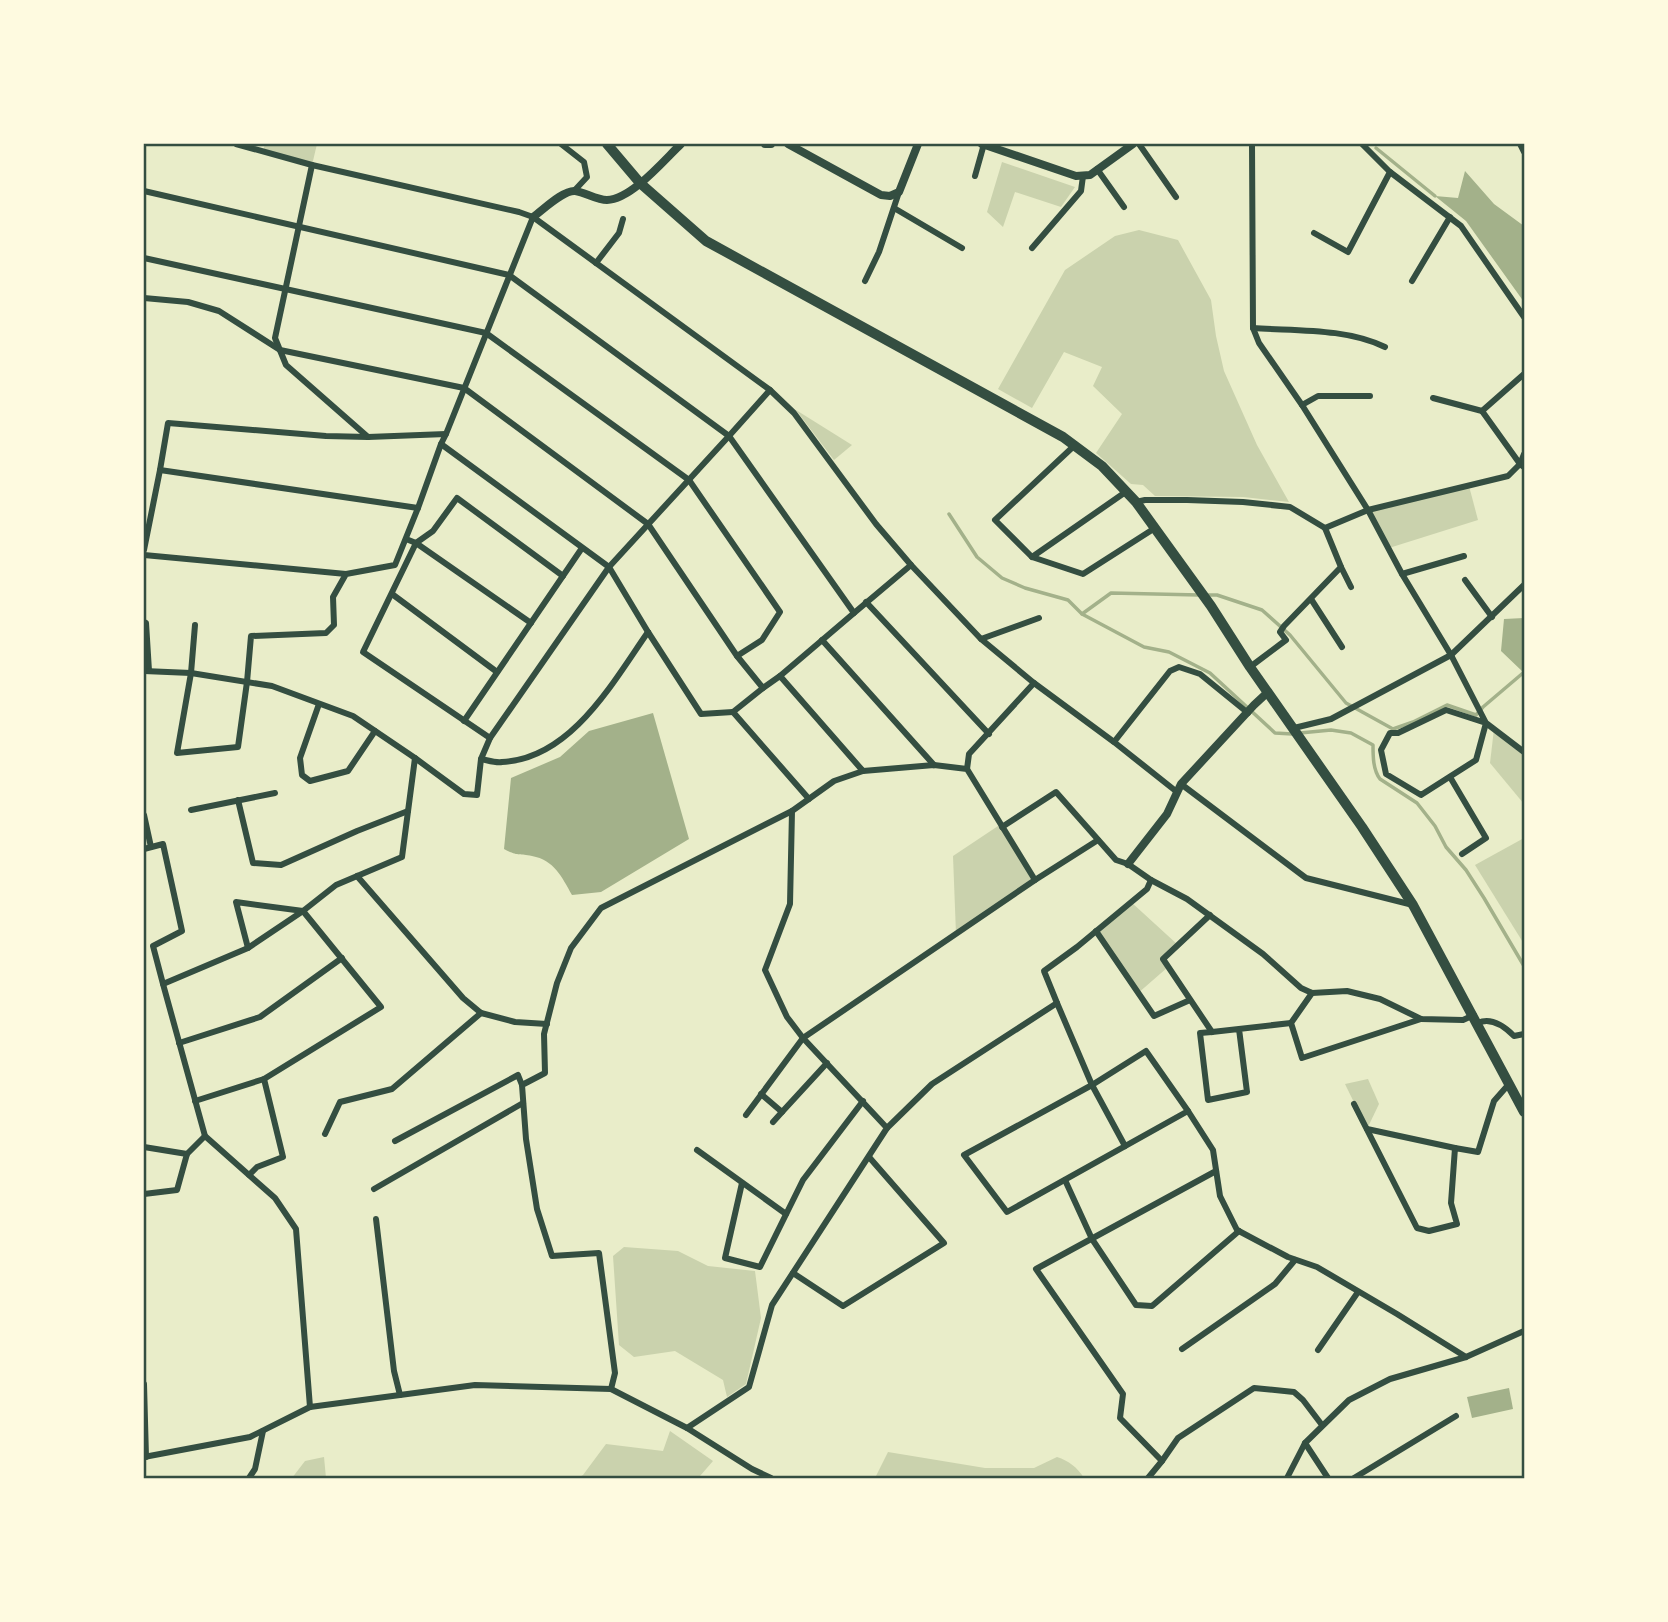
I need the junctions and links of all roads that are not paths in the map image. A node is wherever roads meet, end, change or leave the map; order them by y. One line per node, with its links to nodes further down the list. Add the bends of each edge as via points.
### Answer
1 (236, 144): 14 (street)
2 (561, 144): 21 (street, via 584,162 587,177)
3 (607, 144): 19 (main road)
4 (681, 144): 19 (street)
5 (788, 144): 22 (street, via 881,195)
6 (918, 144): 22 (street)
7 (983, 144): 17 (street); 18 (street)
8 (1133, 144): 15 (street)
9 (1139, 144): 23 (street)
10 (1252, 144): 41 (street)
11 (1362, 144): 16 (street)
12 (1520, 144): 13 (street)
13 (1524, 152)
14 (312, 165): 26 (street); 29 (street)
15 (1097, 169): 18 (street); 24 (street)
16 (1390, 173): 27 (street); 30 (street, via 1348,252)
17 (975, 176)
18 (1083, 176): 32 (street, via 1081,191)
19 (640, 183): 21 (street, via 607,200); 56 (main road, via 706,241)
20 (144, 191): 29 (street)
21 (574, 191): 26 (street)
22 (899, 192): 25 (street)
23 (1176, 197)
24 (1124, 207)
25 (894, 208): 31 (street); 36 (street)
26 (533, 217): 34 (street); 35 (street)
27 (1450, 217): 37 (street); 40 (street)
28 (623, 219): 34 (street, via 619,233)
29 (299, 226): 35 (street); 38 (street)
30 (1314, 233)
31 (962, 248)
32 (1032, 248)
33 (144, 258): 38 (street)
34 (596, 263): 47 (street)
35 (509, 275): 42 (street); 53 (street)
36 (865, 281)
37 (1412, 281)
38 (285, 288): 42 (street); 44 (street, via 275,338)
39 (144, 298): 44 (street, via 188,302 219,311)
40 (1524, 317)
41 (1253, 328): 43 (street, via 1346,335); 50 (street)
42 (486, 333): 46 (street); 60 (street)
43 (1385, 347)
44 (280, 350): 46 (street); 54 (street, via 286,365)
45 (1524, 374): 51 (street)
46 (464, 388): 52 (street); 65 (street)
47 (770, 390): 53 (street); 74 (street, via 794,413)
48 (1370, 396): 50 (street, via 1318,396)
49 (1433, 398): 51 (street)
50 (1302, 405): 64 (street)
51 (1482, 411): 58 (street)
52 (446, 434): 54 (street); 55 (street)
53 (729, 436): 60 (street); 86 (street)
54 (368, 437): 59 (street, via 168,423)
55 (441, 444): 63 (street); 70 (street)
56 (1075, 445): 61 (main road); 73 (street, via 995,520)
57 (1524, 453): 58 (street)
58 (1522, 466): 64 (street, via 1508,476)
59 (160, 470): 63 (street); 71 (street)
60 (689, 480): 65 (street); 96 (street, via 780,611 762,640)
61 (1127, 491): 62 (main road); 73 (street)
62 (1136, 502): 66 (main road); 67 (street, via 1243,502 1290,508)
63 (418, 508): 68 (street)
64 (1368, 510): 67 (street); 78 (street)
65 (648, 524): 75 (street); 96 (street)
66 (1155, 527): 73 (street, via 1083,574); 98 (main road)
67 (1325, 528): 76 (street)
68 (405, 539): 69 (street); 77 (street, via 395,565)
69 (416, 543): 79 (street, via 433,531 457,498); 83 (street); 90 (street)
70 (582, 548): 75 (street); 79 (street)
71 (144, 553): 77 (street)
72 (1464, 556): 78 (street)
73 (1032, 557)
74 (911, 565): 85 (street); 93 (street)
75 (609, 567): 92 (street); 115 (street)
76 (1342, 567): 82 (street); 84 (street)
77 (346, 573): 103 (street, via 333,597 334,625 326,633 251,636)
78 (1402, 574): 97 (street)
79 (563, 576): 90 (street)
80 (1465, 580): 87 (street)
81 (1524, 585): 87 (street)
82 (1351, 587)
83 (392, 594): 100 (street); 110 (street, via 363,652)
84 (1311, 599): 95 (street); 98 (street, via 1282,629 1286,640)
85 (866, 602): 86 (street); 114 (street)
86 (854, 613): 94 (street)
87 (1492, 617): 97 (street)
88 (1039, 618): 93 (street)
89 (144, 622): 99 (street)
90 (531, 623): 100 (street)
91 (195, 625): 101 (street)
92 (648, 632): 109 (street, via 701,714); 119 (street, via 595,708 556,744 528,757 501,762)
93 (981, 639): 104 (street)
94 (822, 640): 102 (street); 120 (street)
95 (1342, 647)
96 (737, 656): 105 (street)
97 (1451, 656): 111 (street); 112 (street, via 1331,719)
98 (1251, 667): 106 (main road)
99 (146, 671): 101 (street)
100 (497, 672): 110 (street)
101 (191, 673): 103 (street); 103 (street, via 177,754 239,747)
102 (780, 676): 105 (street); 122 (street)
103 (247, 682): 107 (street)
104 (1034, 683): 114 (street); 116 (street)
105 (763, 688): 109 (street)
106 (1268, 692): 108 (street); 112 (main road)
107 (319, 704): 113 (street, via 353,716); 113 (street, via 300,758 302,775 310,781 348,771)
108 (1251, 709): 116 (street, via 1200,674 1179,667 1170,671); 124 (street)
109 (733, 712): 126 (street)
110 (464, 720): 115 (street)
111 (1486, 723): 117 (street); 123 (street, via 1476,760); 123 (street, via 1446,710 1390,733 1381,750 1386,774 1421,795)
112 (1294, 728): 140 (main road)
113 (375, 731): 118 (street)
114 (989, 734): 121 (street, via 969,754)
115 (490, 738): 119 (street)
116 (1114, 742): 124 (street)
117 (1524, 752)
118 (415, 758): 119 (street, via 464,794 477,795); 129 (street)
119 (481, 759)
120 (934, 765): 121 (street); 122 (street)
121 (967, 769): 132 (street)
122 (863, 771): 126 (street, via 834,781)
123 (1450, 777): 135 (street, via 1486,838)
124 (1179, 788): 136 (street, via 1167,814); 140 (street, via 1306,878)
125 (275, 793): 127 (street)
126 (809, 799): 130 (street)
127 (238, 800): 128 (street); 129 (street, via 253,863 281,865)
128 (191, 810)
129 (408, 811): 137 (street, via 402,857)
130 (792, 811): 156 (street, via 601,908 571,948); 160 (street, via 790,904 765,970 787,1017)
131 (144, 815): 134 (street)
132 (1002, 827): 133 (street, via 1056,792); 138 (street)
133 (1098, 840): 136 (street, via 1116,860); 138 (street)
134 (147, 848): 145 (street, via 163,844 182,931 153,946)
135 (1462, 855)
136 (1128, 864): 139 (street)
137 (357, 876): 141 (street, via 335,885); 152 (street)
138 (1035, 880): 160 (street)
139 (1151, 880): 142 (street); 143 (street, via 1147,889)
140 (1413, 905): 154 (main road)
141 (303, 911): 144 (street); 144 (street, via 236,902); 147 (street)
142 (1210, 915): 149 (street); 150 (street, via 1163,959)
143 (1096, 931): 150 (street, via 1154,1016); 151 (street, via 1044,971)
144 (248, 947): 148 (street)
145 (155, 953): 146 (street); 148 (street)
146 (144, 954)
147 (342, 958): 161 (street, via 260,1017); 163 (street, via 381,1006)
148 (163, 984): 161 (street)
149 (1312, 993): 153 (street, via 1347,991 1380,999); 155 (street)
150 (1190, 1000): 158 (street)
151 (1057, 1003): 166 (street); 177 (street, via 932,1084)
152 (481, 1013): 156 (street); 179 (street, via 392,1089 340,1102)
153 (1421, 1019): 154 (street); 155 (street, via 1302,1058)
154 (1476, 1019): 159 (street, via 1491,1021 1514,1037); 164 (main road)
155 (1291, 1023): 157 (street)
156 (547, 1024): 165 (street, via 545,1073)
157 (1239, 1029): 158 (street); 158 (street, via 1247,1092 1208,1100 1200,1033)
158 (1212, 1032)
159 (1524, 1034)
160 (803, 1038): 162 (street); 167 (street)
161 (179, 1043): 168 (street)
162 (827, 1063): 169 (street); 173 (street)
163 (264, 1079): 168 (street); 189 (street, via 283,1157)
164 (1509, 1084): 174 (main road); 184 (street, via 1494,1101 1478,1152)
165 (522, 1085): 170 (street); 181 (street, via 518,1075)
166 (1092, 1086): 172 (street, via 1146,1051); 182 (street); 190 (street, via 964,1155 1007,1212)
167 (761, 1094): 173 (street); 175 (street)
168 (195, 1101): 180 (street)
169 (863, 1101): 177 (street); 194 (street, via 803,1181)
170 (523, 1103): 192 (street); 206 (street, via 537,1209 552,1256 599,1253 615,1373)
171 (1354, 1104): 178 (street)
172 (1188, 1111): 182 (street); 188 (street, via 1213,1150)
173 (782, 1112): 176 (street)
174 (1524, 1112)
175 (746, 1115)
176 (773, 1122)
177 (887, 1128): 187 (street)
178 (1367, 1129): 184 (street); 184 (street, via 1417,1228 1429,1231 1457,1224 1451,1203)
179 (325, 1134)
180 (205, 1136): 186 (street); 189 (street)
181 (395, 1141)
182 (1125, 1146): 190 (street)
183 (144, 1147): 186 (street)
184 (1455, 1148)
185 (697, 1150): 191 (street)
186 (187, 1154): 193 (street, via 177,1190)
187 (869, 1157): 199 (street); 199 (street, via 944,1243 843,1306)
188 (1216, 1171): 196 (street, via 1220,1196); 197 (street)
189 (249, 1175): 208 (street, via 275,1198 296,1229)
190 (1065, 1180): 197 (street)
191 (742, 1183): 194 (street); 194 (street, via 724,1258 760,1267)
192 (374, 1189)
193 (144, 1194)
194 (786, 1214)
195 (376, 1219): 207 (street)
196 (1238, 1231): 197 (street, via 1153,1306 1136,1305); 198 (street)
197 (1092, 1239): 215 (street, via 1037,1269 1123,1394 1120,1418)
198 (1295, 1260): 200 (street); 202 (street, via 1275,1284)
199 (793, 1273): 211 (street, via 772,1305 749,1387)
200 (1358, 1292): 203 (street); 204 (street)
201 (1524, 1331): 204 (street)
202 (1182, 1349)
203 (1318, 1350)
204 (1466, 1357): 210 (street, via 1390,1378 1349,1400)
205 (144, 1384): 214 (street)
206 (611, 1389): 207 (street, via 475,1385); 211 (street)
207 (400, 1395): 208 (street)
208 (310, 1407): 212 (street)
209 (1456, 1416): 221 (street)
210 (1322, 1425): 213 (street); 215 (street, via 1294,1392 1254,1388 1178,1438)
211 (687, 1428): 217 (street)
212 (263, 1431): 214 (street); 216 (street)
213 (1305, 1443): 219 (street); 220 (street)
214 (145, 1457)
215 (1162, 1461): 218 (street)
216 (249, 1479)
217 (771, 1479)
218 (1148, 1479)
219 (1287, 1479)
220 (1328, 1479)
221 (1353, 1479)

